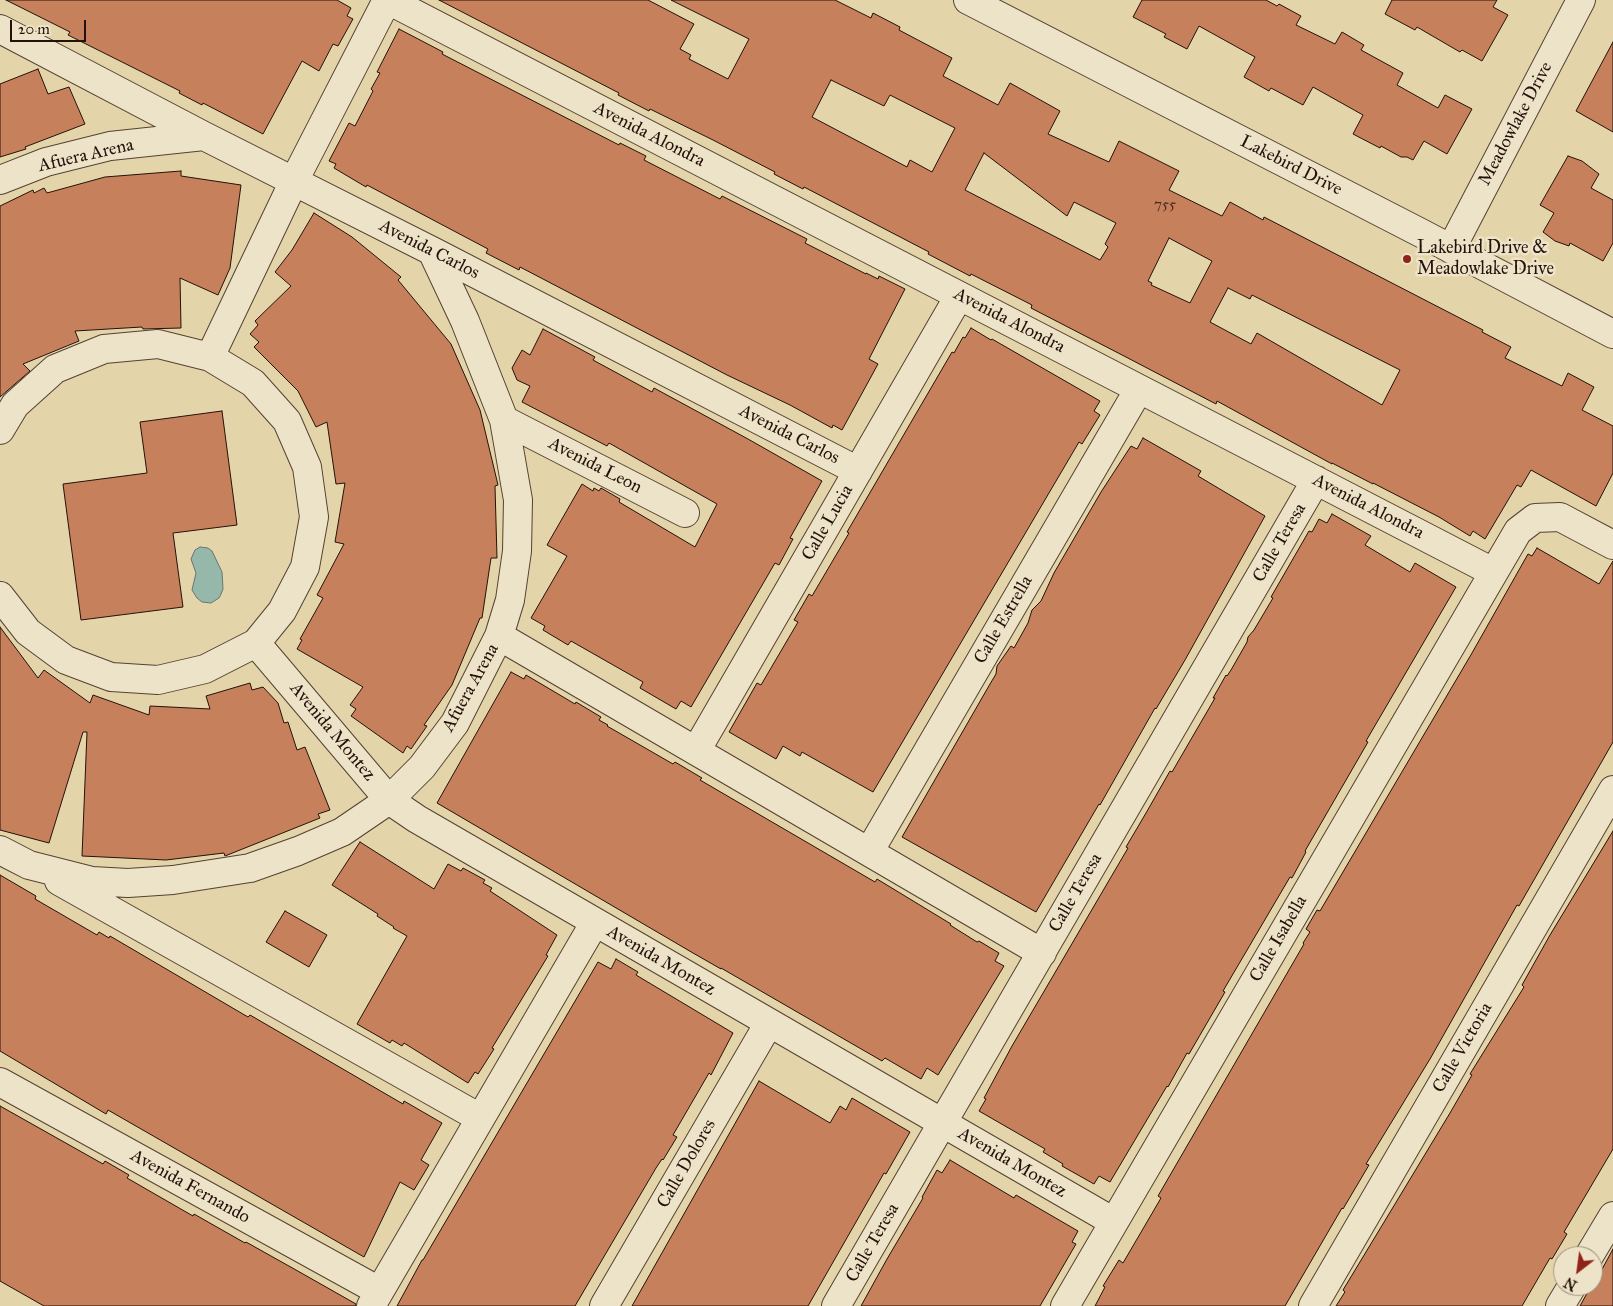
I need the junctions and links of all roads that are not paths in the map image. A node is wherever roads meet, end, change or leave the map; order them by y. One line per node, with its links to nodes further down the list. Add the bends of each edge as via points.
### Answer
1 (387, 0): 7 (street); 10 (street, Avenida Alondra)
2 (968, 0): 8 (street, Lakebird Drive)
3 (1581, 0): 8 (street, Meadowlake Drive)
4 (0, 29): 5 (street, Avenida Carlos)
5 (204, 136): 6 (street, Afuera Arena, via 110,146 46,162); 7 (street, Avenida Carlos)
6 (0, 180)
7 (294, 181): 9 (street, Avenida Carlos); 12 (street)
8 (1451, 249): 11 (street, Lakebird Drive)
9 (432, 251): 14 (street, Afuera Arena, via 465,321); 16 (street, Avenida Carlos)
10 (959, 296): 13 (street, Avenida Alondra); 16 (street, Calle Lucia)
11 (1613, 334)
12 (210, 357): 15 (street, via 158,344 104,349 55,369 15,405); 23 (street, via 253,384 287,421 307,467 314,517 305,567 282,611)
13 (1139, 389): 17 (street, Avenida Alondra); 28 (street, Calle Estrella)
14 (504, 420): 18 (street, Avenida Leon); 22 (street, Afuera Arena, via 518,500 517,551 510,600)
15 (0, 430)
16 (858, 471): 24 (street, Calle Lucia)
17 (1316, 480): 20 (street, Avenida Alondra); 31 (street, Calle Teresa)
18 (685, 513)
19 (1613, 544): 20 (street, via 1560,517 1535,518 1518,531)
20 (1493, 572): 37 (street, Calle Isabella)
21 (0, 596): 23 (street, via 28,632 66,660 111,677 158,680 205,669)
22 (500, 636): 24 (street); 26 (street, Afuera Arena, via 455,723 422,767)
23 (256, 642): 26 (street, Avenida Montez)
24 (696, 751): 28 (street)
25 (1613, 790): 43 (street, Calle Victoria)
26 (388, 800): 29 (street, Afuera Arena, via 342,832 250,868 173,880 128,883 92,880); 30 (street, Avenida Montez)
27 (0, 850): 29 (street, Afuera Arena)
28 (869, 852): 31 (street)
29 (29, 865): 34 (street)
30 (595, 922): 32 (street, Avenida Montez); 34 (street)
31 (1042, 953): 35 (street, Calle Teresa)
32 (769, 1023): 35 (street, Avenida Montez); 40 (street, Calle Dolores)
33 (0, 1082): 39 (street, Avenida Fernando)
34 (480, 1118): 39 (street)
35 (943, 1123): 37 (street, Avenida Montez); 41 (street, Calle Teresa)
36 (1613, 1216): 38 (street)
37 (1114, 1222): 42 (street, Calle Isabella)
38 (1595, 1246)
39 (375, 1299)
40 (604, 1306)
41 (836, 1306)
42 (1065, 1306)
43 (1313, 1306)

